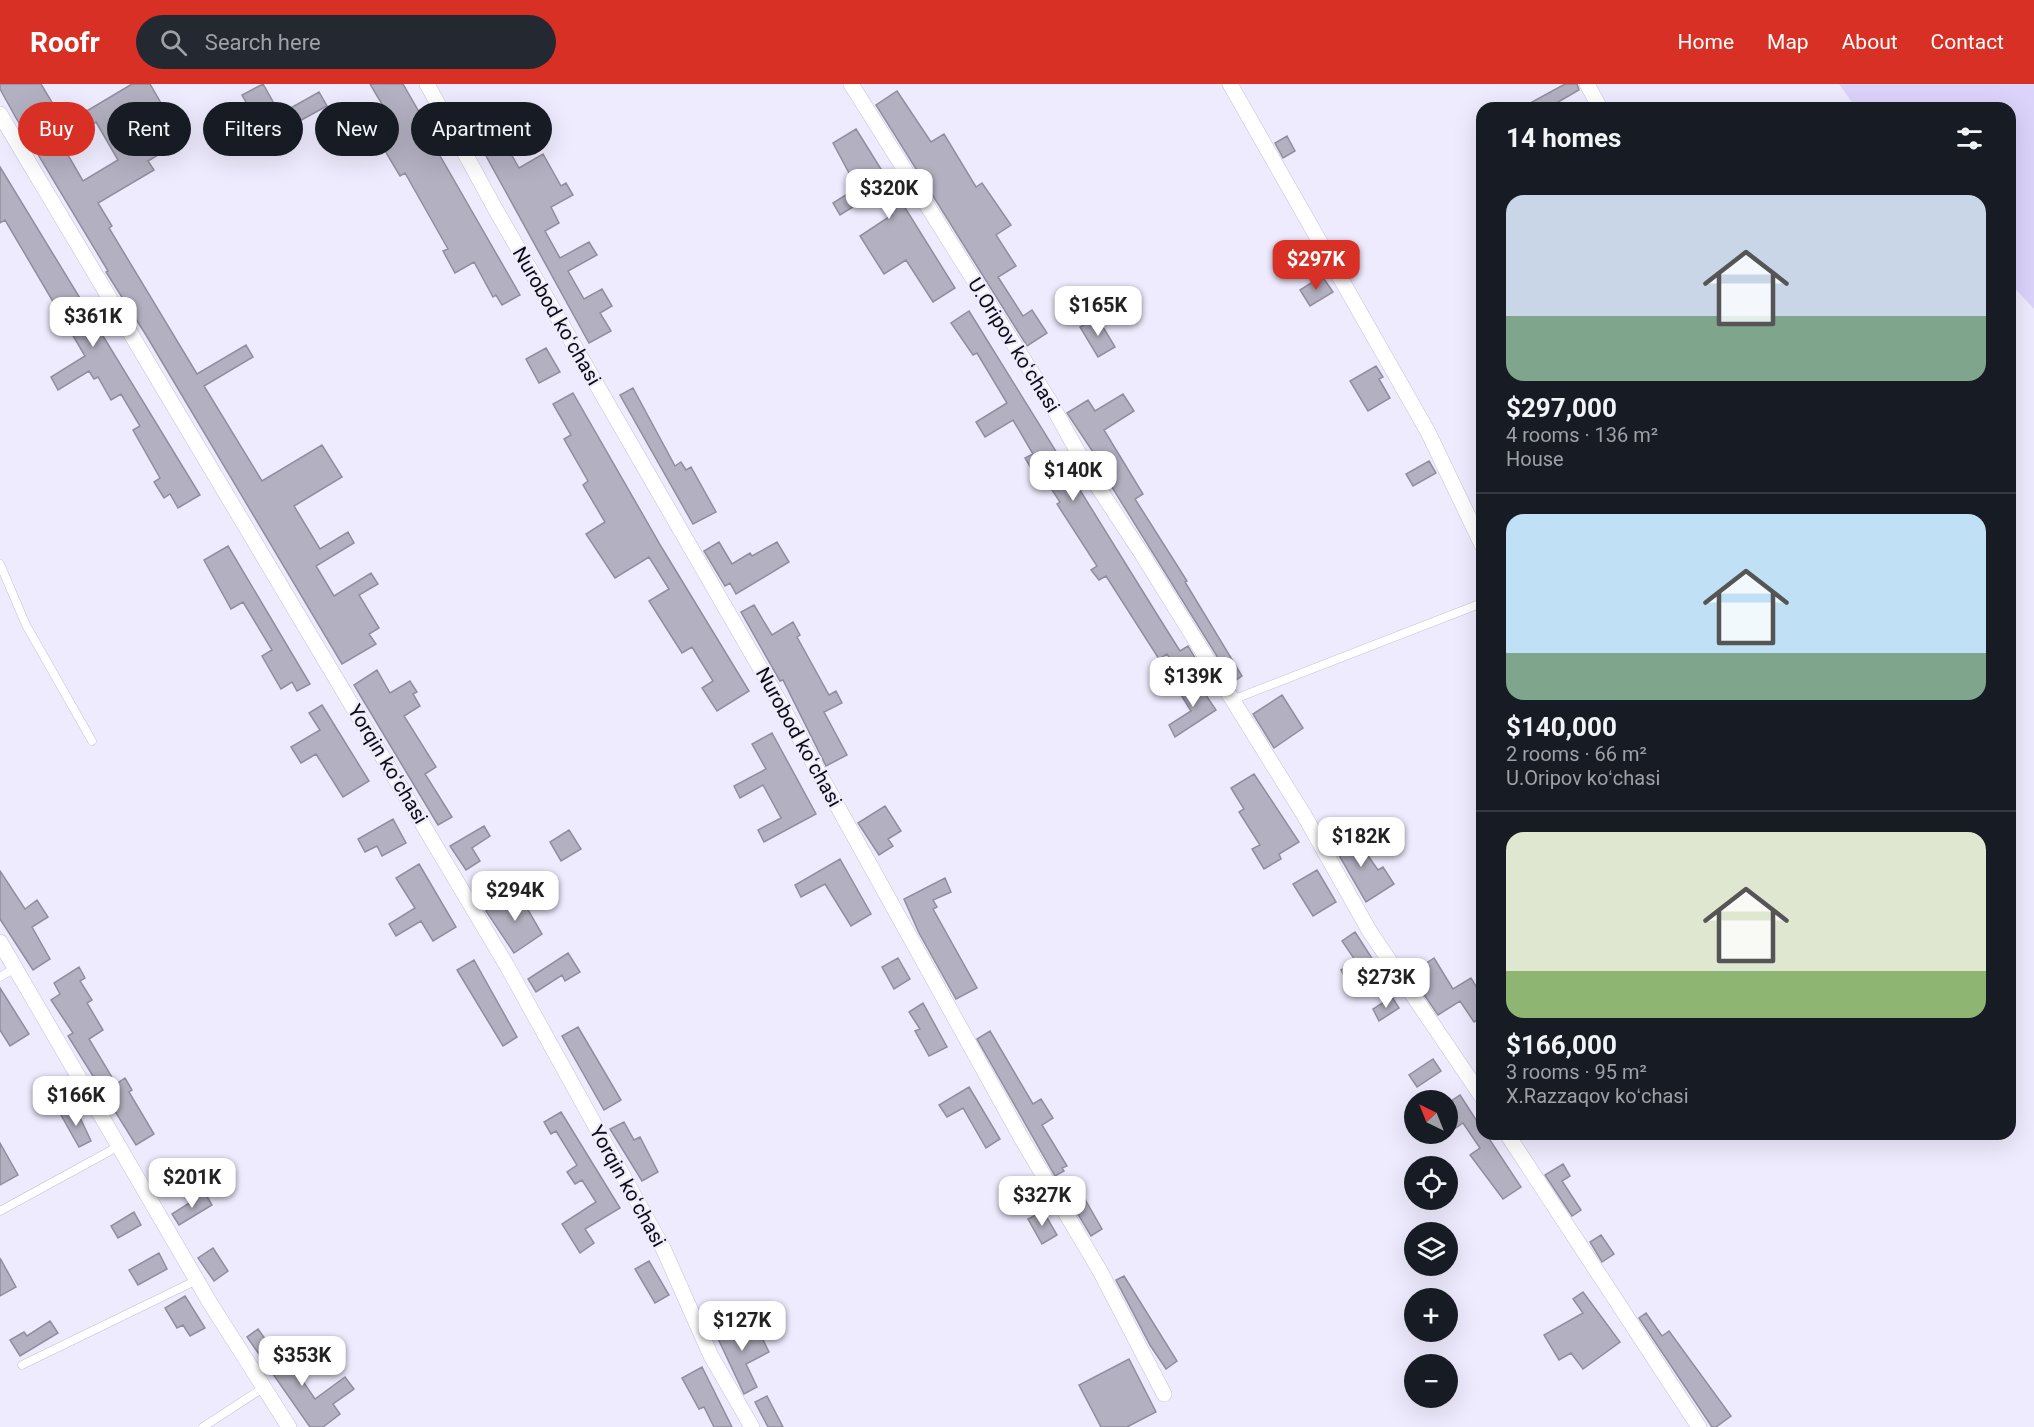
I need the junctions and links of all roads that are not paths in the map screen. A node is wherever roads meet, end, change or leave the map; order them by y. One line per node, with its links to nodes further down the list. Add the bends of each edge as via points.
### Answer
1 (428, 84): 22 (street, Nurobod koʻchasi, via 497,212 1100,1271)
2 (851, 84): 10 (street, U.Oripov koʻchasi)
3 (1230, 84): 7 (street, via 1428,432)
4 (1587, 84): 5 (street)
5 (1597, 102)
6 (0, 114): 25 (street, Yorqin koʻchasi, via 507,966 663,1248 711,1356)
7 (1476, 532)
8 (0, 564): 11 (lane, via 26,625)
9 (1476, 605): 10 (lane)
10 (1231, 700): 15 (street, U.Oripov koʻchasi, via 1304,815 1370,932)
11 (92, 741)
12 (0, 942): 13 (street)
13 (15, 968): 14 (lane); 17 (street)
14 (0, 977)
15 (1476, 1088)
16 (1511, 1140): 26 (street)
17 (119, 1146): 18 (lane); 19 (street)
18 (0, 1211)
19 (197, 1280): 20 (lane); 21 (street)
20 (22, 1365)
21 (263, 1388): 23 (lane); 24 (street)
22 (1164, 1394)
23 (202, 1427)
24 (289, 1427)
25 (752, 1427)
26 (1699, 1427)

